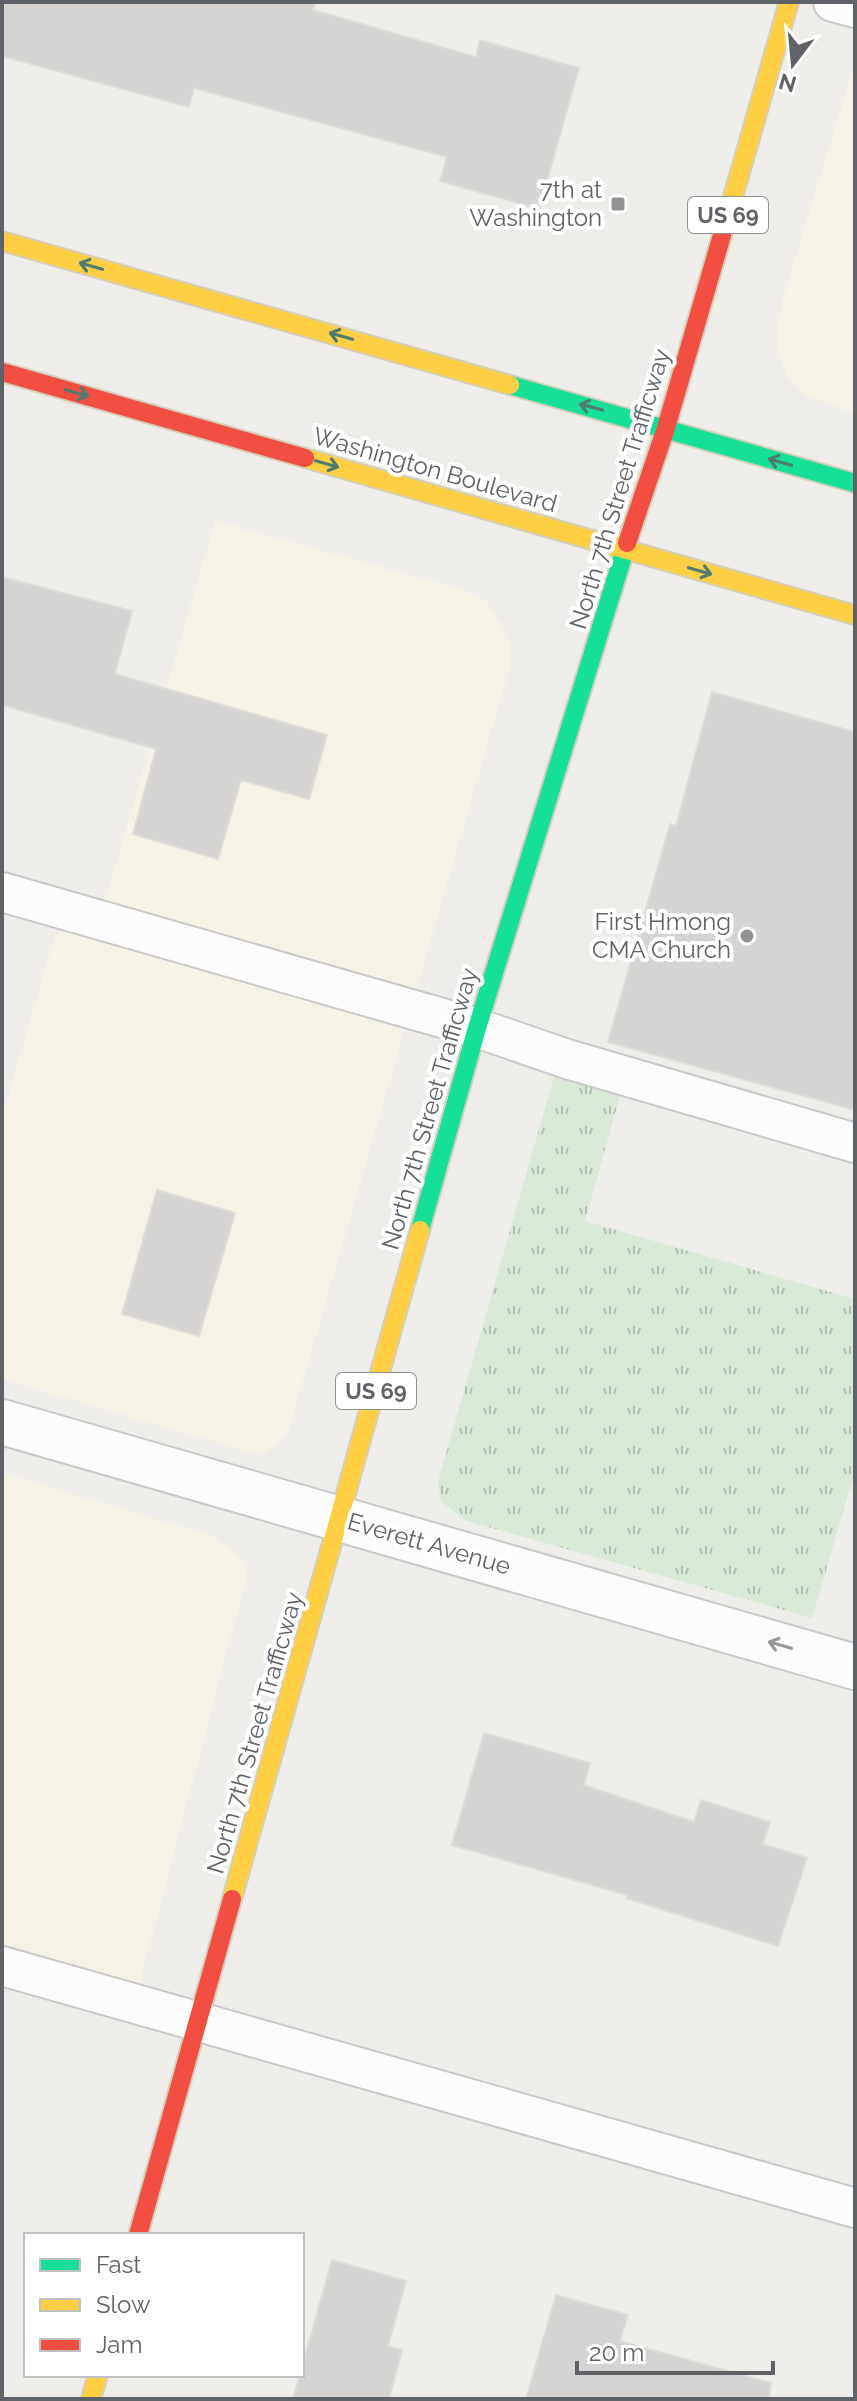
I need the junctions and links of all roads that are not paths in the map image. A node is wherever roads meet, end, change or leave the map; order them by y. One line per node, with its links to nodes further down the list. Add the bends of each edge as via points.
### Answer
1 (789, 2): 6 (main road, North 7th Street Trafficway / US 69)
2 (833, 2): 3 (lane)
3 (855, 8)
4 (2, 241): 6 (main road, one-way to 4)
5 (2, 372): 8 (main road, Washington Boulevard, one-way to 8)
6 (666, 428): 7 (main road, one-way to 6); 8 (main road, North 7th Street Trafficway / US 69)
7 (855, 483)
8 (625, 549): 9 (main road, Washington Boulevard, one-way to 9); 11 (main road, North 7th Street Trafficway / US 69)
9 (855, 615)
10 (2, 892): 11 (lane)
11 (477, 1028): 12 (lane); 14 (main road, North 7th Street Trafficway / US 69)
12 (855, 1143)
13 (2, 1422): 14 (street, Everett Avenue)
14 (340, 1519): 15 (street, Everett Avenue, one-way to 14); 17 (main road, North 7th Street Trafficway / US 69)
15 (855, 1667)
16 (2, 1966): 17 (lane)
17 (199, 2023): 18 (lane); 19 (main road, North 7th Street Trafficway / US 69)
18 (855, 2208)
19 (139, 2233)
20 (97, 2377): 21 (main road)
21 (91, 2399)

